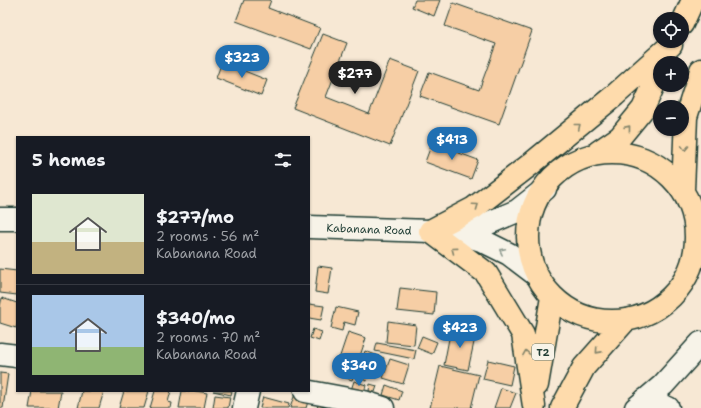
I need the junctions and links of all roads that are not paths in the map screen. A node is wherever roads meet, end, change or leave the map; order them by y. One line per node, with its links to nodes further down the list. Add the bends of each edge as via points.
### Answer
1 (693, 0): 2 (main road)
2 (688, 12)
3 (670, 50): 12 (main road, one-way to 3, via 526,169)
4 (701, 70): 8 (main road, one-way to 8, via 686,117)
5 (653, 87): 6 (main road, one-way to 5, via 620,137 643,109)
6 (598, 152): 7 (main road, via 578,160 559,172); 8 (main road, via 626,152 653,161 670,174)
7 (545, 188): 12 (street, via 516,211 484,225); 13 (main road, via 537,201 529,229)
8 (683, 190): 15 (main road, via 693,214 696,240 685,277 659,307 638,319)
9 (0, 219): 10 (street)
10 (16, 219)
11 (310, 227): 12 (street, Kabanana Road)
12 (440, 231): 13 (street, one-way to 12, via 508,254 481,240); 22 (main road, one-way to 12, via 523,334 486,273)
13 (534, 273): 14 (main road)
14 (552, 297): 15 (main road, via 580,316 602,322); 22 (main road, T2)
15 (624, 322): 25 (main road, one-way to 25, via 584,368)
16 (701, 343): 21 (street, via 663,385)
17 (0, 354): 18 (street)
18 (16, 356)
19 (248, 392): 23 (street)
20 (310, 392): 24 (street)
21 (640, 404): 26 (street)
22 (534, 407)
23 (244, 408)
24 (383, 408)
25 (562, 408)
26 (668, 408)

